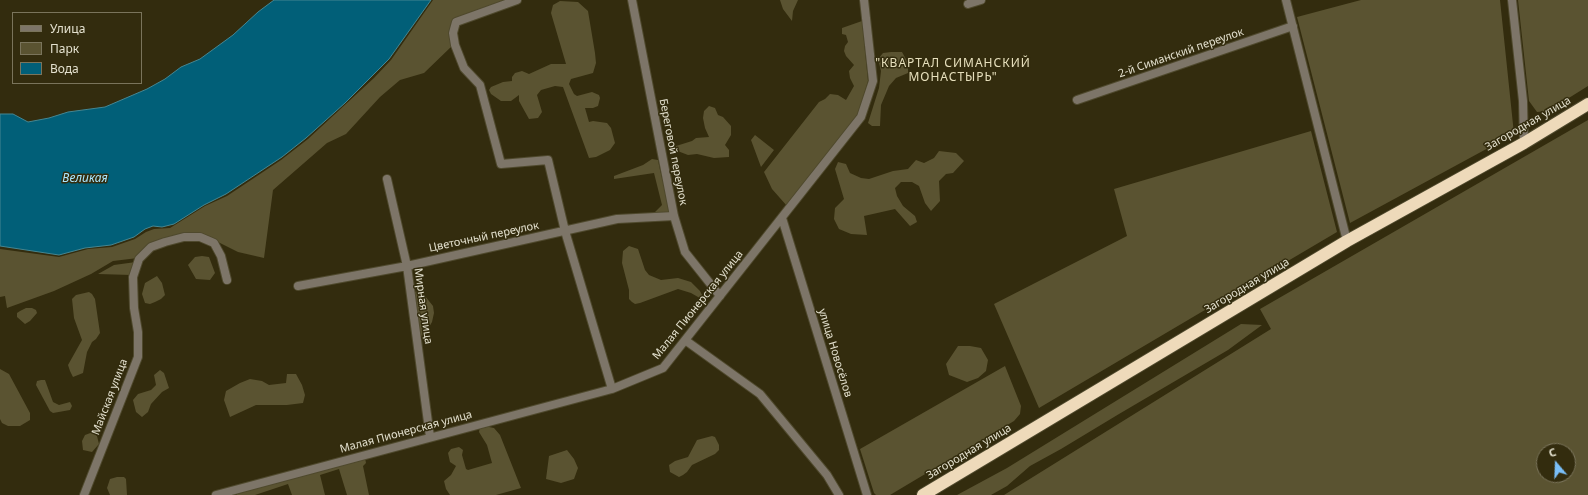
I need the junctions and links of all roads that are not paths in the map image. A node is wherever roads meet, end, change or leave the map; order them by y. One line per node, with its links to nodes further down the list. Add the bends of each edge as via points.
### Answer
1 (517, 0): 15 (street, via 456,22 453,33 455,45 464,68 480,86 501,164 548,160)
2 (632, 0): 13 (street, Береговой переулок)
3 (864, 0): 14 (street, Малая Пионерская улица, via 873,81 861,117)
4 (980, 0): 7 (street)
5 (1286, 0): 8 (street)
6 (1512, 0): 11 (street, via 1523,101)
7 (968, 4)
8 (1292, 26): 9 (street, 2-й Симанский переулок); 16 (street)
9 (1077, 100)
10 (1588, 104): 11 (highway, Загородная улица)
11 (1524, 143): 16 (highway, Загородная улица)
12 (387, 179): 17 (street, Мирная улица)
13 (674, 216): 15 (street, Цветочный переулок, via 617,219); 20 (street, Береговой переулок, via 686,252)
14 (782, 218): 20 (street, Малая Пионерская улица); 27 (street, улица Новосёлов)
15 (565, 231): 17 (street, Цветочный переулок); 22 (street)
16 (1347, 241): 28 (highway, Загородная улица)
17 (406, 266): 19 (street, Цветочный переулок); 23 (street, Мирная улица)
18 (227, 280): 24 (street, Майская улица, via 221,256 214,243 200,238 184,237 165,242 151,247 139,259 133,276 138,357)
19 (298, 286)
20 (720, 296): 21 (street, Малая Пионерская улица)
21 (685, 340): 22 (street, Малая Пионерская улица, via 663,368); 26 (street, via 760,394 827,475)
22 (612, 388): 23 (street, Малая Пионерская улица)
23 (430, 437): 25 (street, Малая Пионерская улица)
24 (84, 495)
25 (216, 495)
26 (839, 495)
27 (867, 495)
28 (922, 495)

